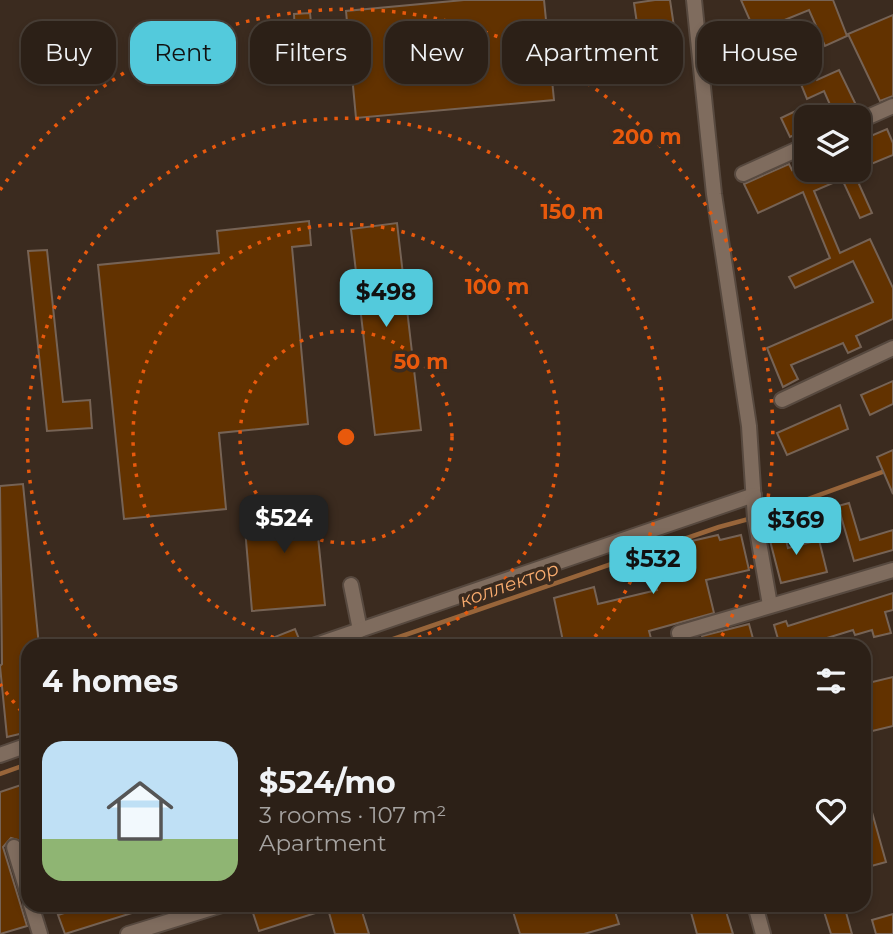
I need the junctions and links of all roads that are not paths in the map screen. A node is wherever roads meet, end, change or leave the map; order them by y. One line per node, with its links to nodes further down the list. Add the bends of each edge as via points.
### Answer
1 (694, 0): 8 (street, via 714,194 749,426)
2 (893, 106): 3 (street)
3 (871, 116)
4 (794, 151): 5 (street)
5 (743, 174)
6 (893, 348): 7 (street)
7 (782, 400)
8 (754, 498): 11 (street); 12 (street)
9 (893, 570): 11 (street)
10 (351, 584): 12 (street)
11 (770, 605): 14 (street, via 679,633)
12 (360, 630): 13 (street)
13 (334, 639)
14 (681, 639)
15 (21, 748): 16 (street)
16 (0, 755)
17 (14, 847): 18 (street)
18 (21, 870)
19 (33, 912): 22 (street)
20 (199, 912): 23 (street)
21 (757, 912): 24 (street)
22 (40, 934)
23 (128, 934)
24 (763, 934)

